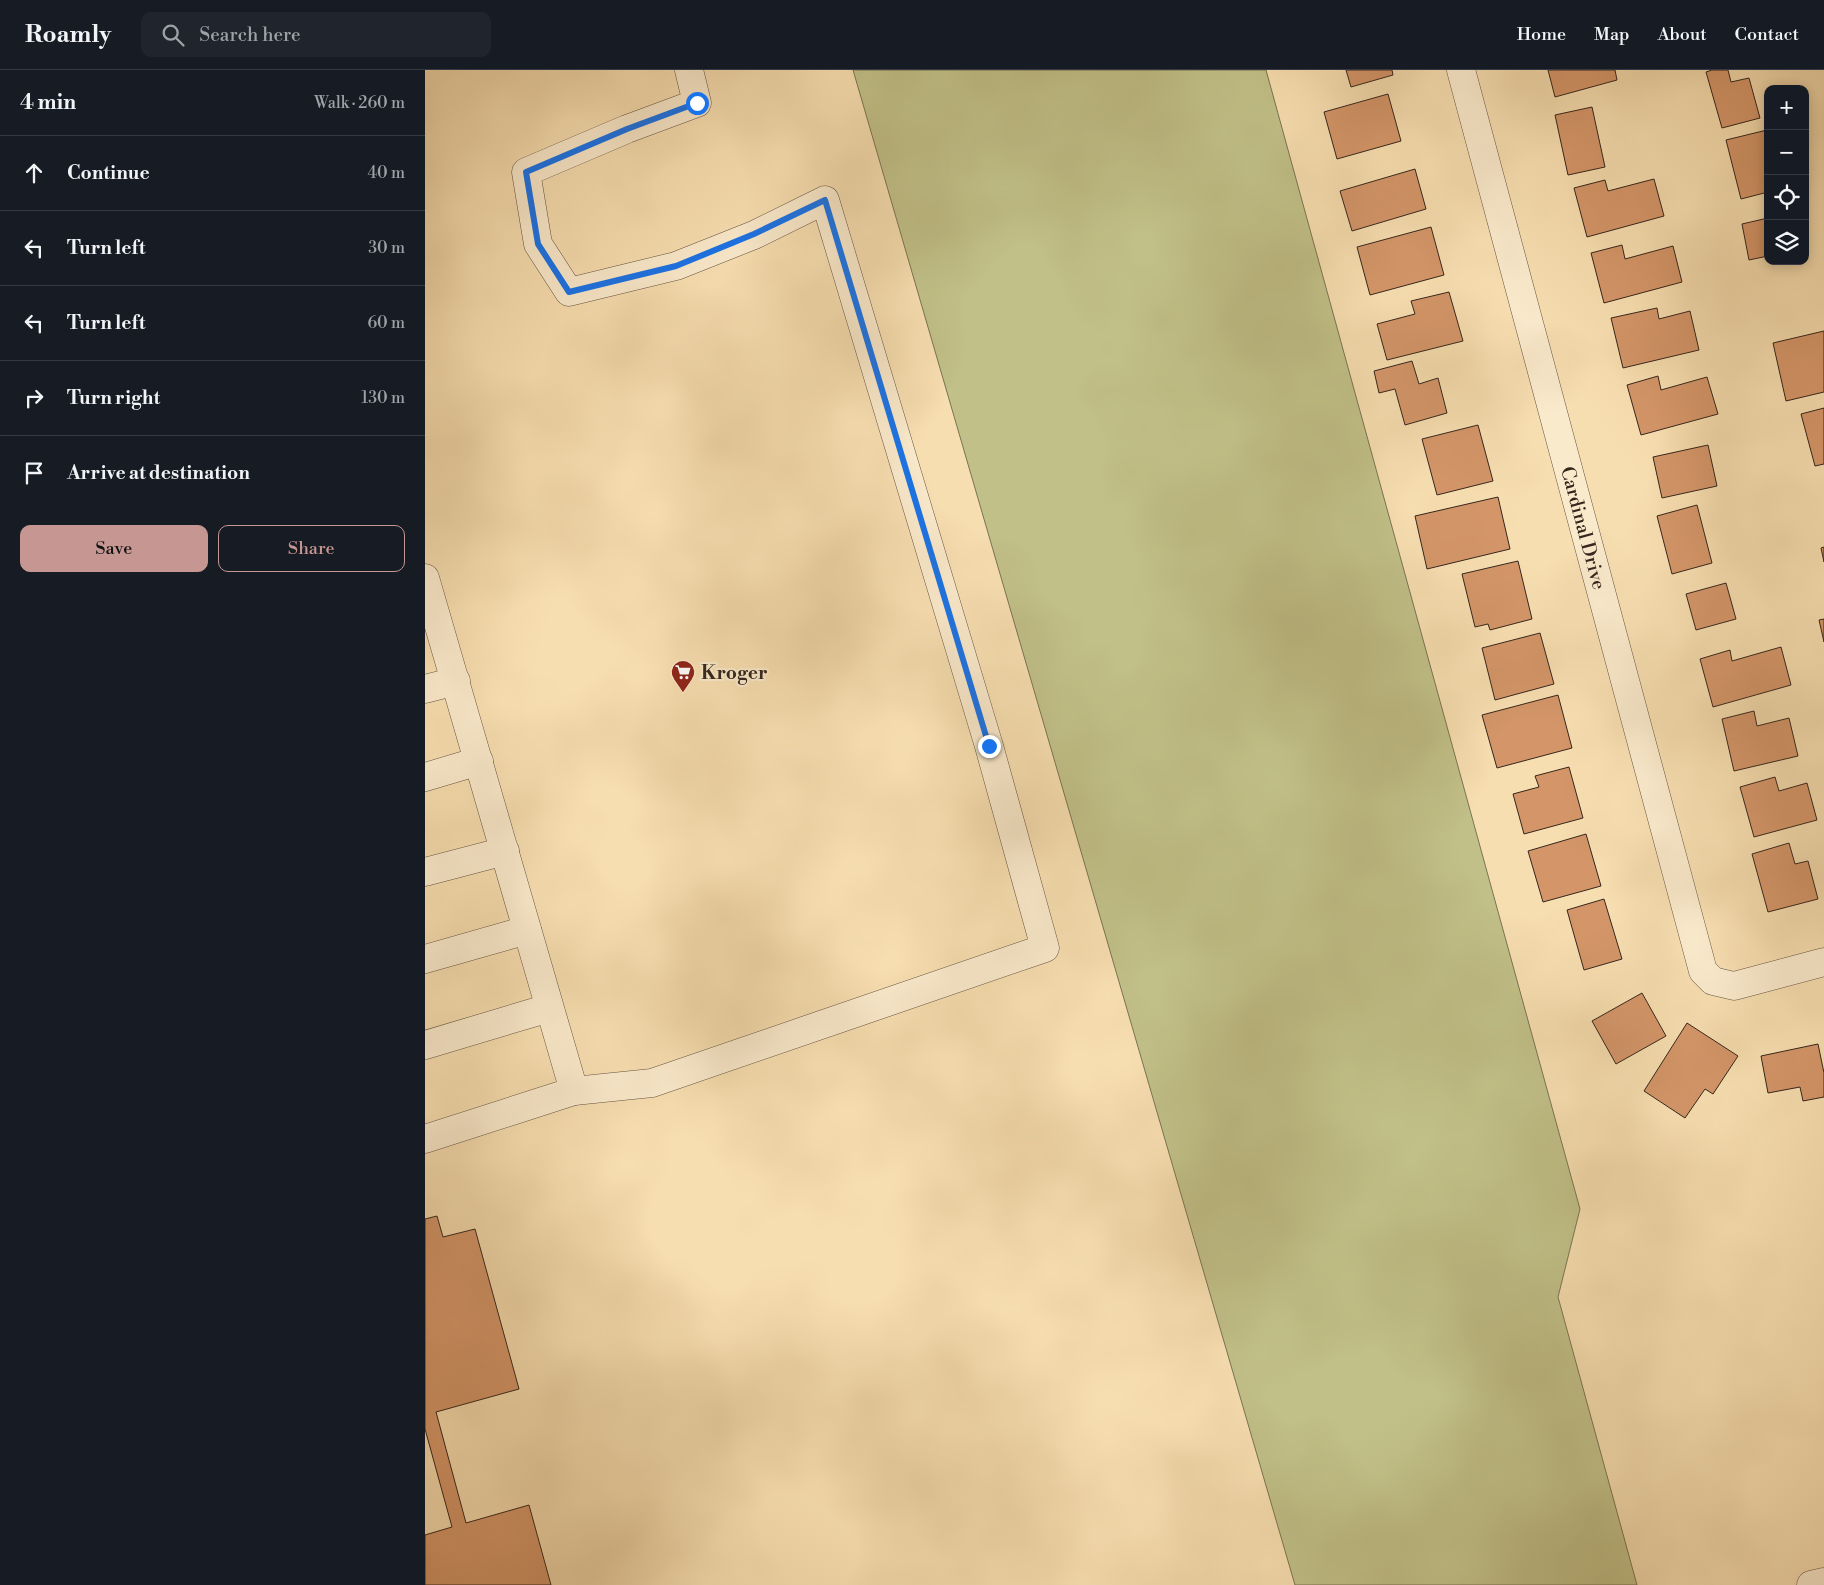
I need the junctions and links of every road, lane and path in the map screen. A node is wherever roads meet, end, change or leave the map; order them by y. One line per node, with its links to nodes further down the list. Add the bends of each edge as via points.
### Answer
1 (689, 70): 15 (street, via 697,103 526,172 538,244 569,292 676,266 825,200 989,746 1045,948 652,1083)
2 (1461, 70): 12 (street, Cardinal Drive, via 1703,971 1713,981 1735,986)
3 (426, 585): 4 (street)
4 (456, 681): 5 (street); 6 (street)
5 (425, 690)
6 (479, 761): 7 (street); 8 (street)
7 (425, 777)
8 (505, 851): 9 (street); 10 (street)
9 (425, 872)
10 (527, 930): 11 (street); 13 (street)
11 (425, 959)
12 (1824, 962)
13 (549, 1008): 14 (street); 15 (street)
14 (425, 1045)
15 (574, 1091): 16 (street)
16 (425, 1140)
17 (1824, 1582): 18 (street)
18 (1811, 1585)

